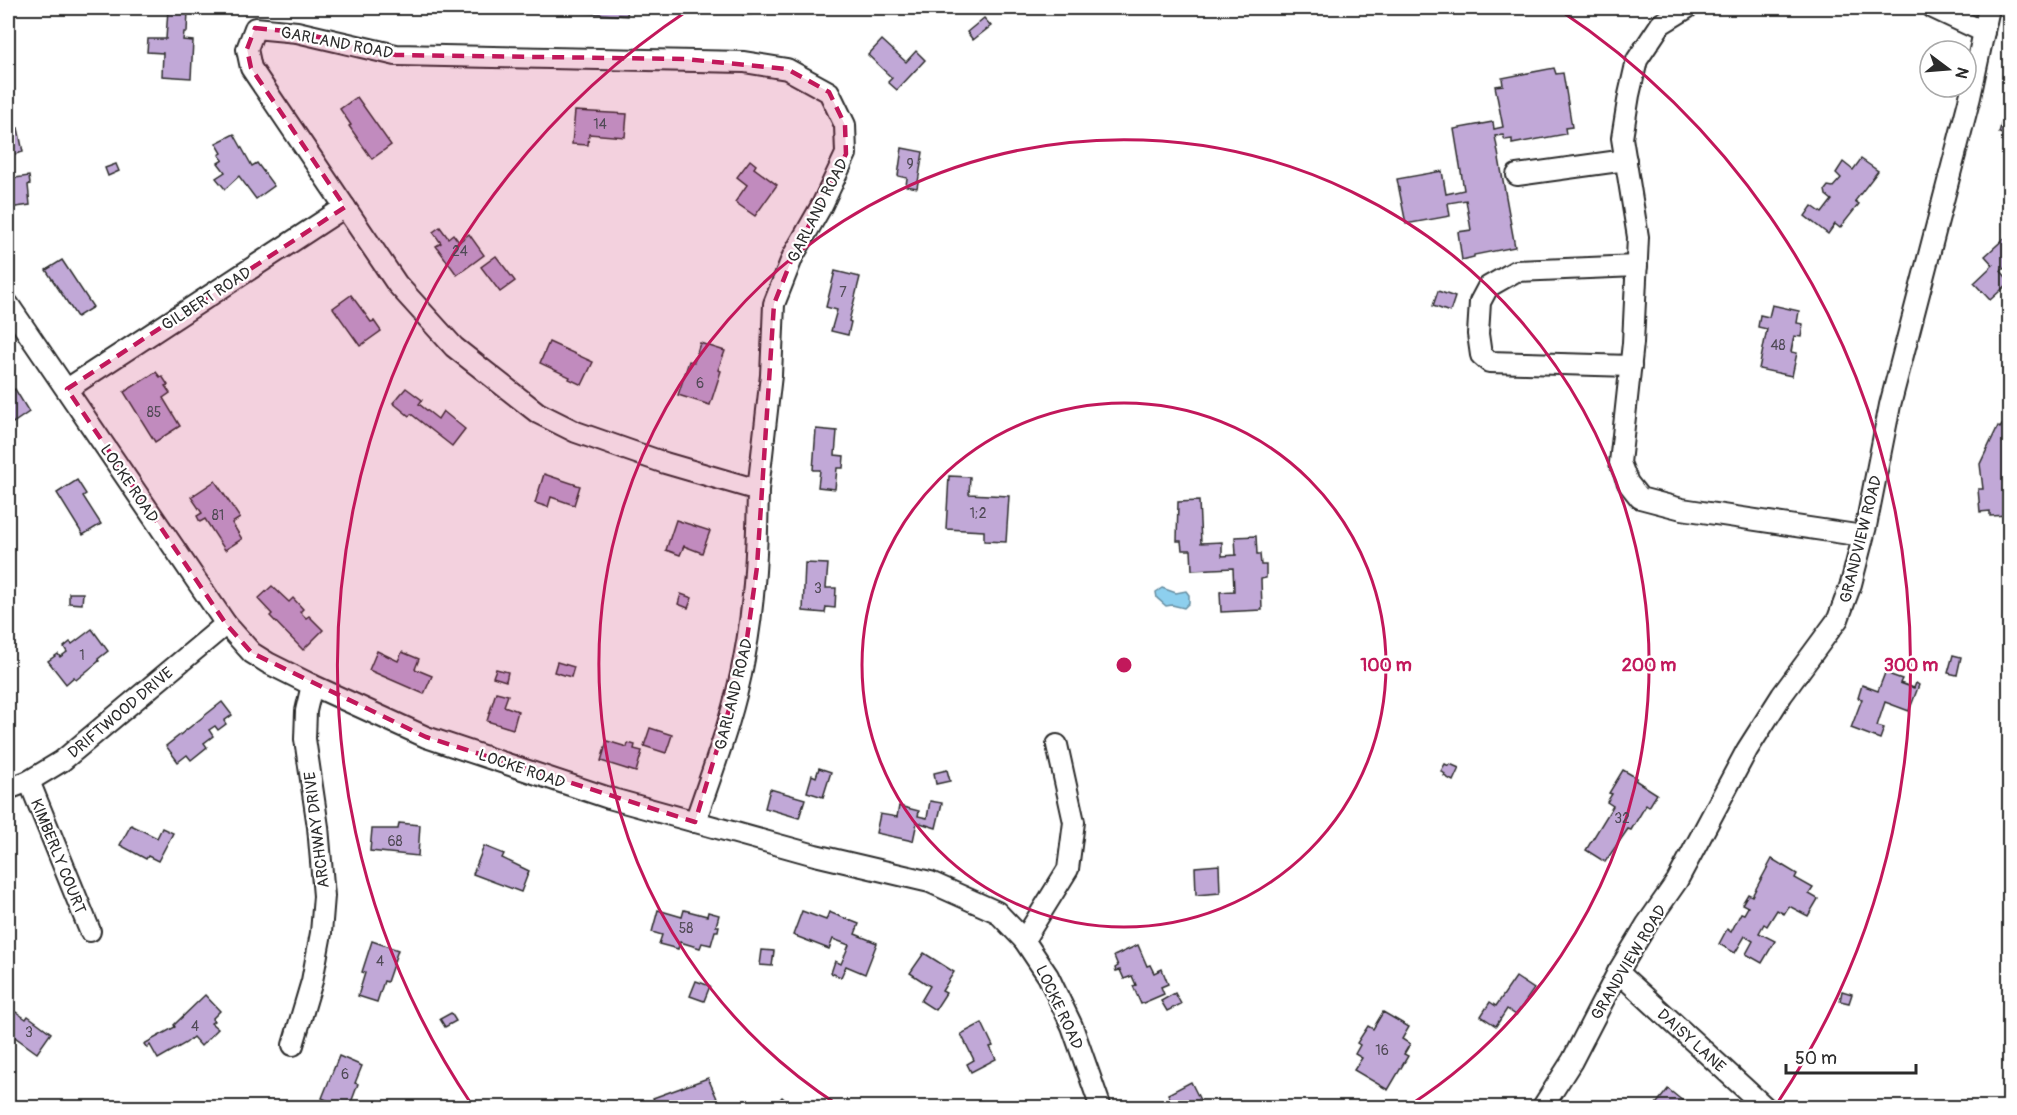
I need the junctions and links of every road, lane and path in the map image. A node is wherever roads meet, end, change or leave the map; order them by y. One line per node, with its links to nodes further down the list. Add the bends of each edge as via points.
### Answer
1 (1687, 8): 5 (street, via 1661,24 1637,60 1622,138)
2 (1933, 8): 4 (street)
3 (1989, 8): 4 (street, GRANDVIEW ROAD)
4 (1984, 32): 13 (street, GRANDVIEW ROAD, via 1890,405)
5 (1626, 160): 6 (street); 8 (street, via 1638,237)
6 (1517, 175)
7 (345, 207): 11 (street, GILBERT ROAD); 12 (street, GARLAND ROAD, via 397,284 454,347 538,413 610,444); 12 (street, GARLAND ROAD, via 251,68 247,49 255,28 297,32 396,55 744,62 787,69 829,92 845,125 846,154 793,255 774,304 771,375)
8 (1637, 266): 10 (street); 10 (street, via 1516,271 1488,287 1480,302 1478,334 1481,355 1489,362)
9 (8, 304): 11 (street, LOCKE ROAD)
10 (1631, 366): 13 (street, via 1620,463 1640,498 1682,509)
11 (67, 389): 14 (street, LOCKE ROAD)
12 (758, 490): 19 (street, GARLAND ROAD, via 757,567 744,660 727,729)
13 (1863, 536): 22 (street, GRANDVIEW ROAD, via 1838,620 1747,750 1677,881)
14 (226, 624): 15 (street, LOCKE ROAD, via 252,652); 17 (street, DRIFTWOOD DRIVE, via 62,761)
15 (312, 685): 19 (street, LOCKE ROAD, via 426,737 609,798); 23 (street, ARCHWAY DRIVE, via 305,739 324,896 312,981)
16 (1057, 745): 21 (street, via 1074,822 1068,869)
17 (29, 782): 18 (street, DRIFTWOOD DRIVE); 20 (street, KIMBERLY COURT)
18 (8, 789)
19 (695, 822): 21 (street, LOCKE ROAD, via 930,882 997,912)
20 (90, 931)
21 (1024, 940): 24 (street, LOCKE ROAD, via 1048,976 1072,1026)
22 (1618, 972): 25 (street, GRANDVIEW ROAD, via 1572,1061); 26 (street, DAISY LANE)
23 (293, 1045)
24 (1101, 1107)
25 (1542, 1107)
26 (1766, 1107)

